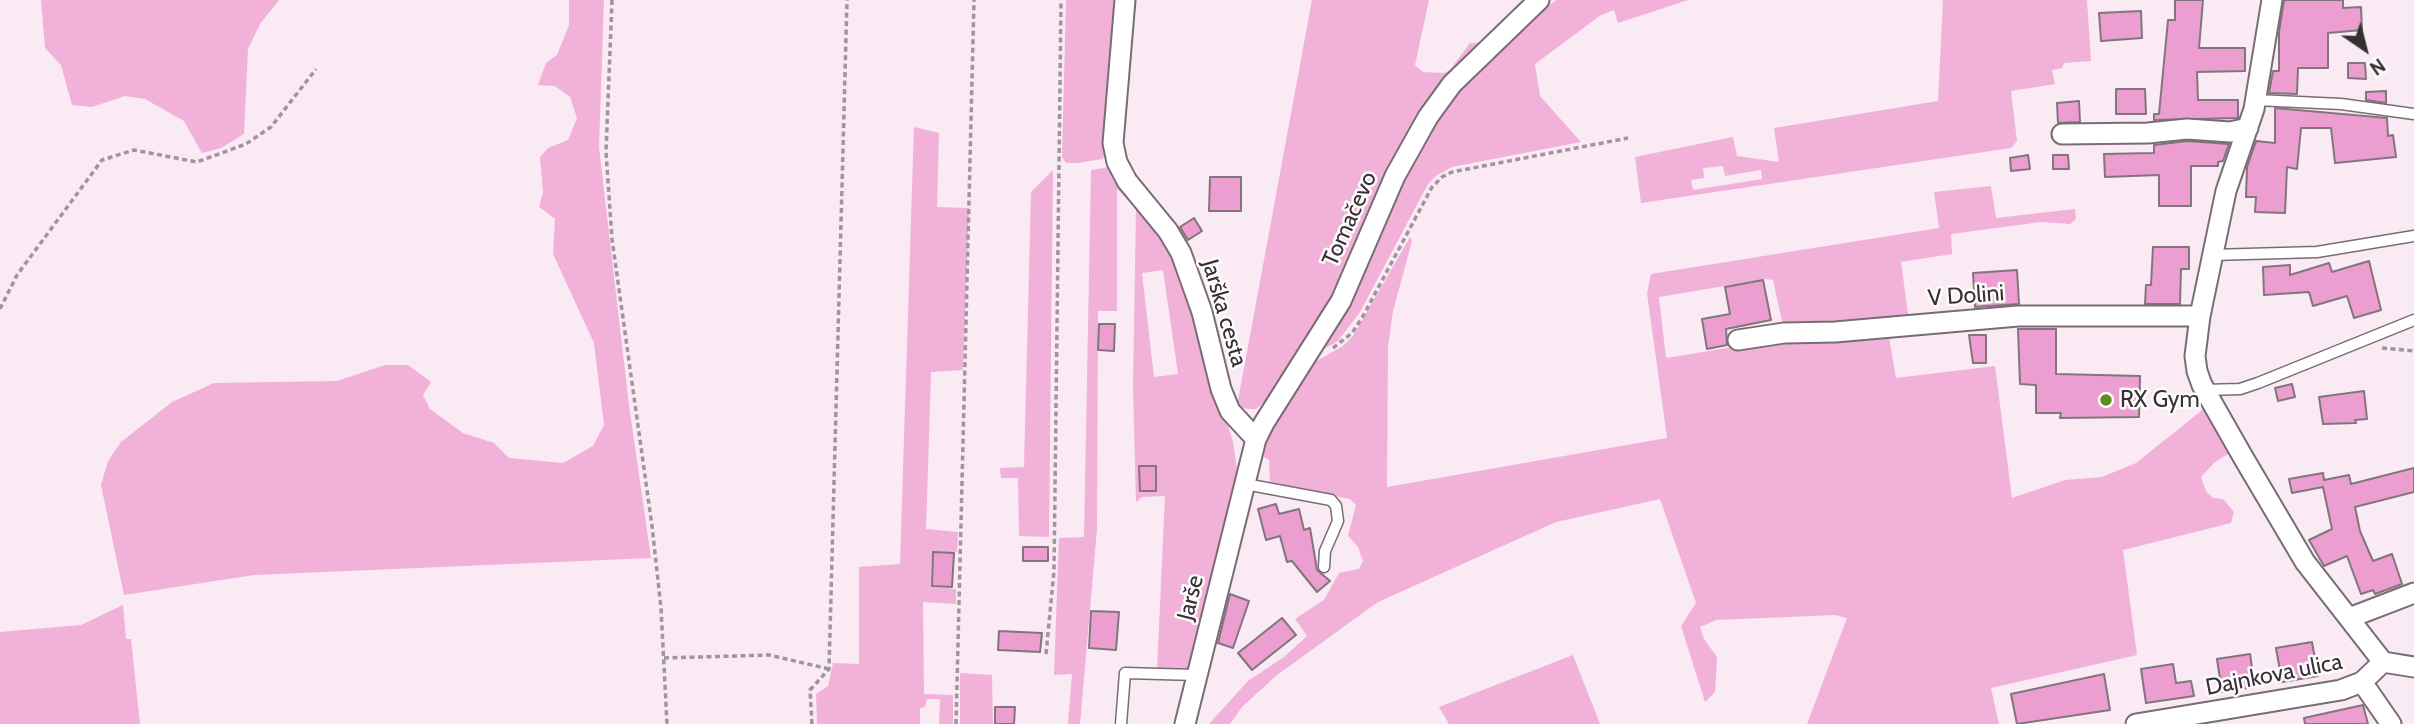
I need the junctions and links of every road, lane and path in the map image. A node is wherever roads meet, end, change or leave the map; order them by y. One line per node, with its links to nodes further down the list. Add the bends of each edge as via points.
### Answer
1 (612, 0): 30 (path, via 607,152 612,239 652,526)
2 (847, 0): 33 (path)
3 (974, 0): 38 (path)
4 (1061, 0): 29 (path, via 1054,571)
5 (1125, 0): 24 (street, Jarška cesta, via 1114,132 1117,162 1181,253 1221,389 1230,411)
6 (1539, 0): 22 (street, Tomačevo, via 1452,84 1429,117 1395,176 1340,301)
7 (2272, 0): 9 (street)
8 (316, 69): 16 (path, via 271,127 246,144 197,162 134,150 102,160 17,275)
9 (2256, 100): 10 (lane, via 2341,104); 11 (street)
10 (2414, 114)
11 (2248, 128): 12 (street); 15 (street, via 2226,191)
12 (2062, 134)
13 (1628, 138): 22 (path, via 1442,177 1432,187 1352,333)
14 (2414, 236): 15 (lane, via 2317,252)
15 (2212, 255): 17 (street)
16 (0, 309)
17 (2200, 316): 20 (street, V Dolini, via 2018,316); 23 (street, via 2195,356)
18 (2414, 320): 19 (lane)
19 (2364, 338): 21 (path, via 2371,347); 23 (lane, via 2240,389)
20 (1738, 340)
21 (2414, 351)
22 (1305, 359): 24 (street, Tomačevo)
23 (2204, 389): 28 (street, via 2305,562)
24 (1256, 439): 25 (street, Tomačevo)
25 (1245, 484): 26 (lane, via 1331,500 1338,521 1325,551); 34 (street, Jarše)
26 (1324, 567)
27 (2414, 593): 28 (street, Dajnkova ulica)
28 (2349, 618): 31 (street)
29 (1046, 654)
30 (664, 658): 33 (path, via 769,656); 36 (path)
31 (2384, 662): 32 (street); 35 (street, Dajnkova ulica)
32 (2414, 667)
33 (829, 669): 37 (path, via 810,690)
34 (1196, 675): 39 (lane, via 1125,673); 40 (street, Jarše)
35 (2362, 682): 41 (street, Dajnkova ulica, via 2341,690); 42 (street)
36 (667, 724)
37 (812, 724)
38 (956, 724)
39 (1121, 724)
40 (1185, 724)
41 (2136, 724)
42 (2391, 724)

